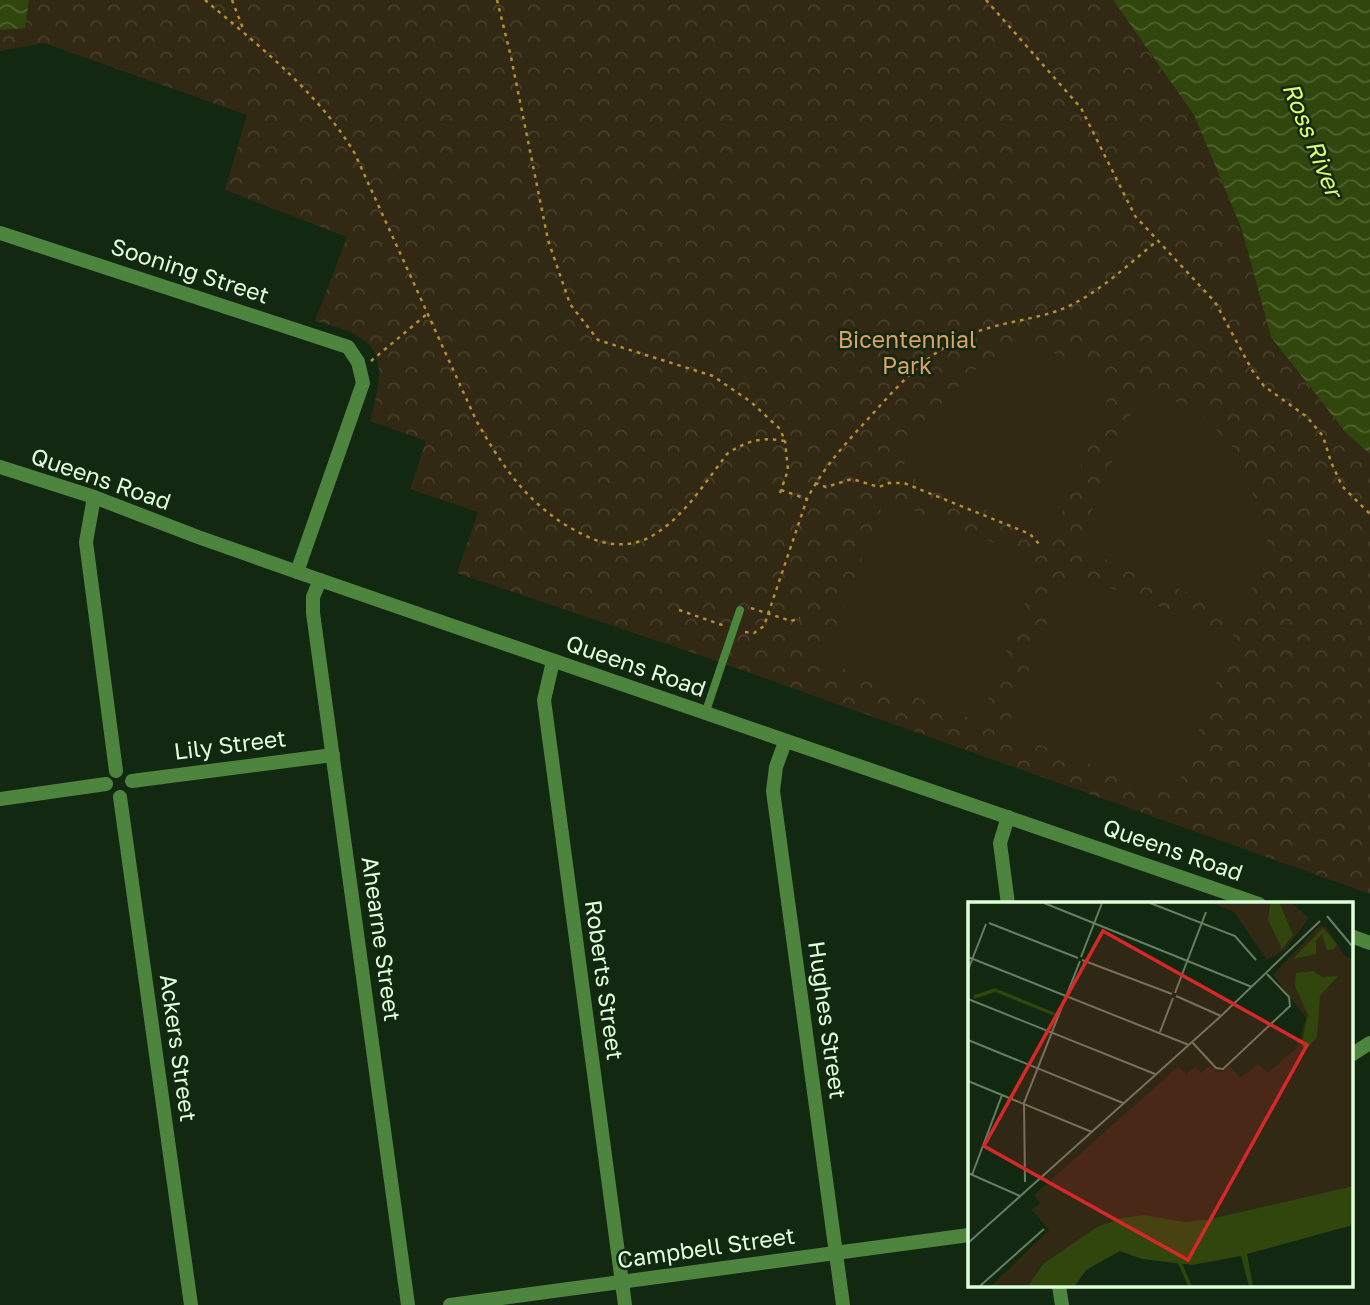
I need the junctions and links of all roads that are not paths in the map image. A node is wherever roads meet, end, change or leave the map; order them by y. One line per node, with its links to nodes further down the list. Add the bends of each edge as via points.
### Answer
1 (0, 233): 4 (street, Sooning Street, via 348,346 363,383)
2 (0, 467): 3 (street, Queens Road)
3 (94, 497): 4 (street, Queens Road); 11 (street, via 86,542)
4 (297, 572): 5 (street, Queens Road)
5 (320, 580): 7 (street, Queens Road); 10 (street, Ahearne Street, via 313,613)
6 (741, 608): 8 (lane)
7 (553, 661): 8 (street, Queens Road); 25 (street, Roberts Street, via 544,700)
8 (705, 714): 9 (street, Queens Road)
9 (785, 742): 16 (street, Queens Road); 24 (street, Hughes Street, via 773,791)
10 (334, 755): 12 (street, Lily Street); 27 (street, Ahearne Street)
11 (116, 771): 12 (street); 13 (street)
12 (132, 781): 14 (street, via 128,793)
13 (106, 784): 14 (street, via 112,795); 15 (street)
14 (120, 797): 26 (street, Ackers Street)
15 (0, 799)
16 (1008, 817): 17 (street, via 1000,843); 18 (street, Queens Road)
17 (1008, 902)
18 (1253, 902)
19 (1352, 936): 20 (street)
20 (1370, 943)
21 (1370, 1043): 22 (street)
22 (1352, 1054)
23 (968, 1235): 24 (street, Campbell Street)
24 (835, 1253): 25 (street, Campbell Street); 30 (street, Hughes Street)
25 (622, 1282): 28 (street, Campbell Street); 29 (street, Roberts Street)
26 (191, 1305)
27 (408, 1305)
28 (450, 1305)
29 (625, 1305)
30 (843, 1305)

